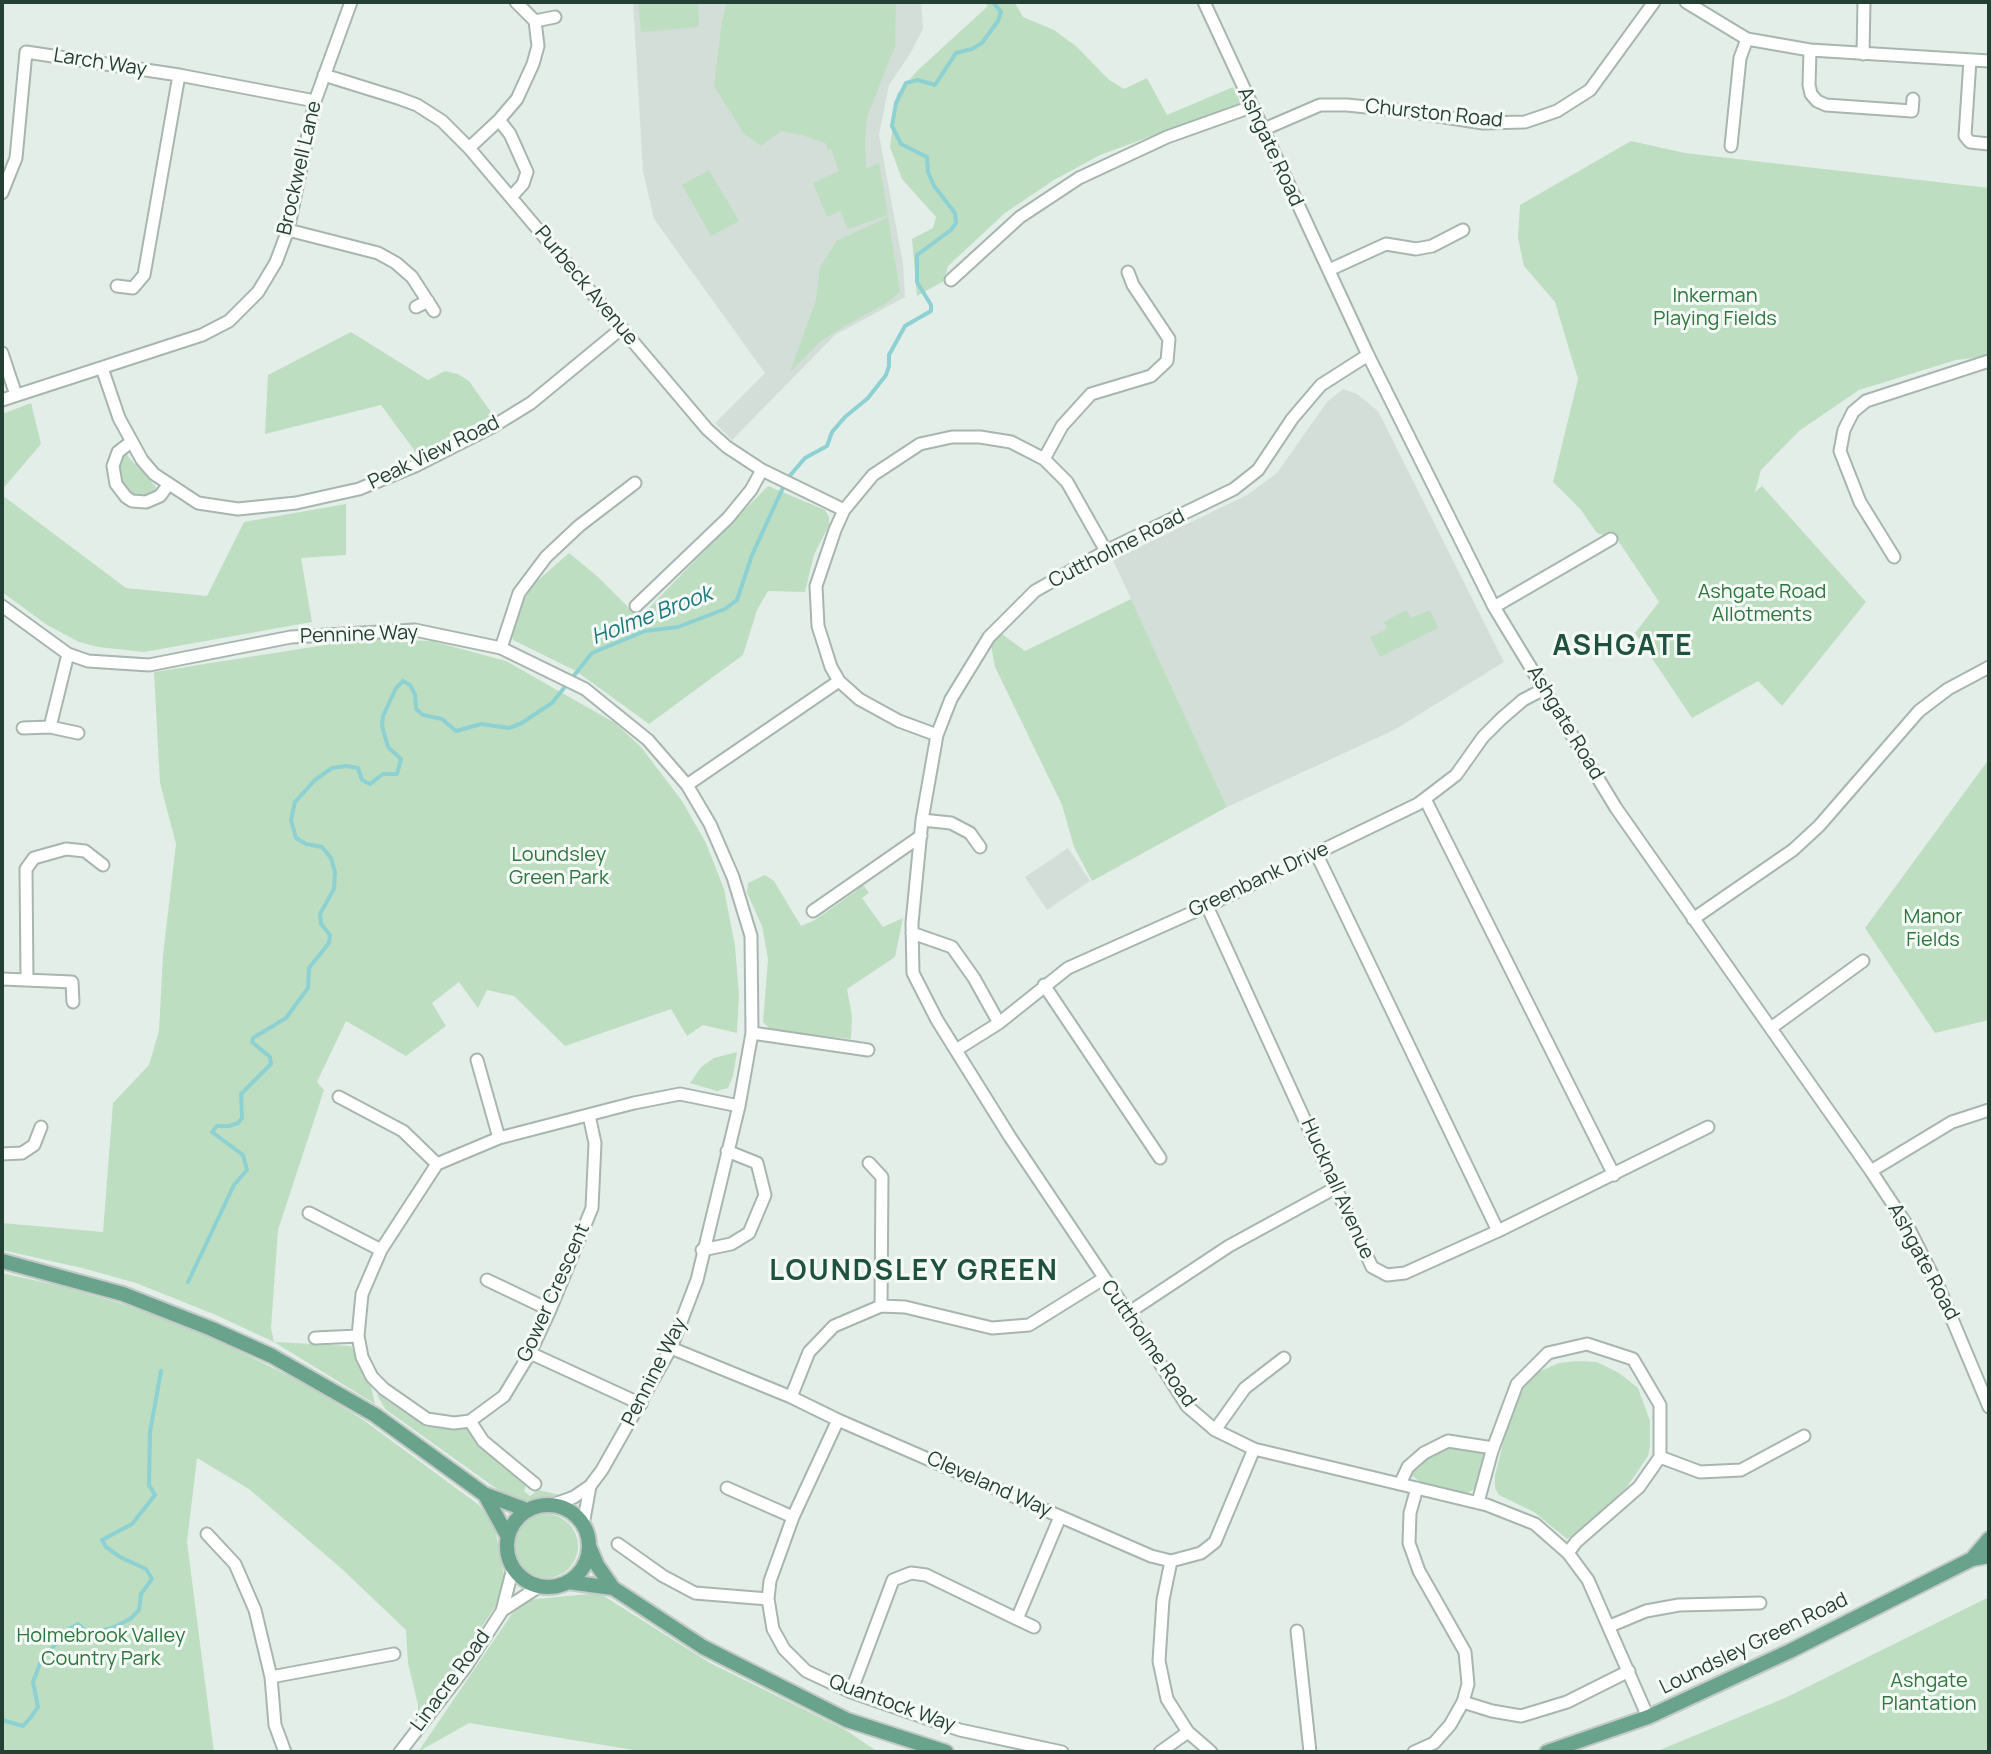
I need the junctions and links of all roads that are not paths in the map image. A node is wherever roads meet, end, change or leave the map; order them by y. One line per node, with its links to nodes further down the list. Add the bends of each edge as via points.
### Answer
1 (351, 2): 15 (street, Brockwell Lane)
2 (516, 2): 8 (street)
3 (1204, 2): 17 (street, Ashgate Road)
4 (1654, 2): 20 (street, Churston Road, via 1590,90 1557,111 1525,122 1483,123 1320,105)
5 (1686, 2): 9 (street)
6 (1864, 2): 11 (street)
7 (555, 17): 8 (street)
8 (535, 21): 19 (street, via 538,46 529,74)
9 (1747, 39): 10 (street); 22 (street, via 1740,58)
10 (1810, 50): 11 (street); 18 (street, via 1809,85 1817,101 1912,105)
11 (1863, 54): 12 (street)
12 (1970, 60): 13 (street); 21 (street, via 1965,136 1970,142)
13 (1989, 61)
14 (179, 75): 16 (street, Larch Way); 24 (street, Larch Way, via 26,52 16,158); 31 (street, via 144,275 133,288)
15 (324, 75): 16 (street, Brockwell Lane); 23 (street, Purbeck Avenue, via 417,105)
16 (315, 101): 26 (street, Brockwell Lane)
17 (1251, 107): 20 (street, Ashgate Road); 30 (street, via 1167,137 1079,178 1020,217)
18 (1927, 113)
19 (499, 120): 23 (street); 25 (street, via 527,172)
20 (1262, 130): 28 (street, Ashgate Road)
21 (1989, 144)
22 (1731, 146)
23 (469, 148): 25 (street, Purbeck Avenue)
24 (2, 193)
25 (511, 197): 33 (street, Purbeck Avenue)
26 (288, 230): 32 (street, via 378,253 412,277); 37 (street, Brockwell Lane, via 258,292 229,321)
27 (1463, 230): 28 (street, via 1416,249 1386,244)
28 (1329, 270): 35 (street, Ashgate Road)
29 (1128, 272): 41 (street, via 1169,339 1167,361 1151,376 1091,394 1062,426)
30 (951, 280)
31 (117, 286)
32 (426, 306)
33 (622, 328): 42 (street, Purbeck Avenue, via 707,429); 44 (street, Peak View Road, via 531,403 492,427 359,489 238,509 198,503)
34 (2, 353): 38 (street)
35 (1368, 355): 47 (street, Cuttholme Road, via 1321,385 1258,470 1234,489); 51 (street, Ashgate Road)
36 (1989, 361): 48 (street, via 1866,401 1844,430 1840,451 1860,502)
37 (102, 368): 38 (street, Brockwell Lane); 40 (street, Peak View Road)
38 (16, 395): 39 (street, Brockwell Lane)
39 (2, 400)
40 (131, 442): 44 (street, Peak View Road); 44 (street, via 118,452 113,466 116,484 126,497 146,502)
41 (1044, 459): 45 (street, via 1011,442 980,437 920,444 873,475); 47 (street, via 1067,482)
42 (762, 470): 45 (street, Purbeck Avenue); 50 (street, via 728,518)
43 (635, 483): 52 (street, via 546,557 519,593)
44 (168, 485)
45 (844, 510): 55 (street, via 816,586 818,626)
46 (1611, 539): 51 (street)
47 (1106, 551): 60 (street, Cuttholme Road, via 1035,591 989,637 951,699)
48 (1894, 557)
49 (2, 606): 53 (street, Pennine Way)
50 (636, 606)
51 (1494, 607): 56 (street, Ashgate Road)
52 (501, 648): 53 (street, Pennine Way, via 415,630 291,637 149,665 88,661); 61 (street, Pennine Way, via 570,681 616,713)
53 (68, 654): 57 (street)
54 (1989, 667): 70 (street, via 1919,711 1793,850)
55 (839, 681): 60 (street, via 859,699); 61 (street)
56 (1544, 689): 62 (street, Greenbank Drive, via 1501,719 1456,775); 70 (street, Ashgate Road, via 1616,808)
57 (50, 727): 58 (street); 59 (street)
58 (23, 728)
59 (78, 733)
60 (937, 735): 63 (street, Cuttholme Road)
61 (687, 785): 79 (street, Pennine Way, via 733,877 751,936)
62 (1425, 799): 66 (street, Greenbank Drive); 96 (street)
63 (922, 820): 64 (street, Cuttholme Road); 65 (street, via 951,823 970,833)
64 (921, 836): 69 (street); 71 (street, Cuttholme Road)
65 (980, 847)
66 (1316, 853): 68 (street, Greenbank Drive); 99 (street)
67 (103, 865): 74 (street, via 85,851 66,849 34,858 26,869)
68 (1207, 906): 75 (street, Greenbank Drive, via 1068,968); 97 (street, Hucknall Avenue)
69 (813, 911)
70 (1693, 919): 78 (street, Ashgate Road)
71 (912, 933): 77 (street, via 952,947); 81 (street, Cuttholme Road, via 913,973)
72 (1863, 961): 78 (street)
73 (2, 979): 74 (street)
74 (27, 979): 76 (street, via 72,982)
75 (1044, 985): 77 (street, Greenbank Drive); 92 (street)
76 (73, 1002)
77 (999, 1023): 81 (street, Greenbank Drive)
78 (1771, 1028): 95 (street, Ashgate Road)
79 (752, 1033): 80 (street); 84 (street, Pennine Way)
80 (868, 1050)
81 (956, 1050): 103 (street, Cuttholme Road)
82 (477, 1060): 89 (street)
83 (339, 1097): 94 (street, via 403,1131)
84 (739, 1106): 86 (street, via 680,1094); 90 (street, Pennine Way)
85 (1989, 1110): 95 (street, via 1952,1122)
86 (589, 1115): 89 (street); 106 (street, Gower Crescent, via 595,1143 592,1208)
87 (41, 1127): 91 (street, via 34,1145 22,1153)
88 (1708, 1127): 96 (street, Hucknall Avenue)
89 (499, 1138): 94 (street)
90 (727, 1151): 101 (street, Pennine Way); 101 (street, via 757,1163 765,1195 749,1233 731,1244)
91 (2, 1154)
92 (1160, 1158)
93 (869, 1163): 105 (street, via 882,1177)
94 (437, 1164): 100 (street)
95 (1871, 1171): 115 (street, Ashgate Road, via 1939,1288)
96 (1614, 1175): 99 (street, Hucknall Avenue)
97 (1337, 1187): 99 (street, Hucknall Avenue, via 1372,1267 1387,1275 1405,1273); 107 (street, via 1229,1246)
98 (309, 1213): 100 (street)
99 (1498, 1231)
100 (381, 1250): 108 (street, via 362,1294)
101 (702, 1250): 110 (street, Pennine Way, via 697,1280)
102 (2, 1261): 128 (main road, via 123,1294 312,1377 375,1415)
103 (1103, 1279): 105 (street, via 1029,1325 992,1328); 107 (street, Cuttholme Road)
104 (487, 1280): 106 (street)
105 (881, 1306): 113 (street, via 834,1326 809,1352)
106 (550, 1310): 111 (street, Gower Crescent)
107 (1128, 1313): 118 (street, Cuttholme Road, via 1187,1406)
108 (358, 1336): 109 (street); 117 (street, via 362,1357 384,1389 427,1419)
109 (315, 1338)
110 (671, 1348): 113 (street, Cleveland Way); 114 (street, Pennine Way)
111 (530, 1353): 114 (street); 117 (street, Gower Crescent, via 504,1396)
112 (1284, 1358): 118 (street, via 1245,1388)
113 (791, 1397): 116 (street, Cleveland Way)
114 (641, 1404): 125 (street, Pennine Way)
115 (1989, 1407)
116 (838, 1420): 132 (street, Quantock Way); 133 (street, Cleveland Way)
117 (470, 1421): 123 (street, via 483,1441)
118 (1215, 1430): 121 (street, Cuttholme Road)
119 (1804, 1436): 122 (street, via 1741,1470 1700,1472)
120 (1493, 1448): 122 (street, via 1517,1384 1548,1353 1587,1344 1633,1359 1660,1405); 124 (street, via 1448,1441 1408,1467); 129 (street)
121 (1254, 1449): 124 (street, Cuttholme Road); 143 (street, via 1215,1542 1201,1553)
122 (1660, 1457): 140 (street, via 1639,1487)
123 (535, 1484)
124 (1400, 1484): 127 (street, Cuttholme Road)
125 (590, 1486): 130 (street, Pennine Way); 134 (street, Pennine Way)
126 (727, 1488): 132 (street)
127 (1417, 1488): 129 (street, Cuttholme Road); 159 (street, via 1409,1543 1465,1652 1468,1684)
128 (484, 1494): 131 (main road); 136 (main road)
129 (1478, 1502): 140 (street, Cuttholme Road, via 1535,1524)
130 (552, 1505): 131 (main road); 134 (main road, via 567,1509)
131 (527, 1510): 136 (main road)
132 (793, 1517): 148 (street, Quantock Way)
133 (1060, 1517): 143 (street, Cleveland Way); 151 (street)
134 (583, 1525): 139 (main road)
135 (207, 1534): 157 (street, via 235,1564 255,1610)
136 (508, 1537): 144 (main road)
137 (1989, 1539): 142 (main road, Loundsley Green Road)
138 (618, 1544): 148 (street, via 695,1593)
139 (589, 1546): 145 (main road, via 586,1563); 147 (main road)
140 (1568, 1553): 152 (street, Cuttholme Road)
141 (1989, 1556): 142 (main road, Loundsley Green Road)
142 (1972, 1559): 160 (main road, Loundsley Green Road)
143 (1171, 1561): 161 (street, via 1159,1661 1167,1699)
144 (513, 1568): 146 (main road); 150 (street, Linacre Road)
145 (568, 1582): 146 (main road); 147 (main road)
146 (540, 1586): 150 (street, Linacre Road)
147 (613, 1588): 164 (main road, via 703,1647 847,1720)
148 (768, 1599): 158 (street, Quantock Way, via 773,1629 784,1649 806,1671)
149 (1760, 1603): 152 (street, via 1679,1605)
150 (502, 1611): 163 (street, Linacre Road)
151 (1017, 1619): 153 (street); 158 (street, via 926,1575 911,1573 893,1580)
152 (1610, 1626): 156 (street, Cuttholme Road)
153 (1034, 1627)
154 (1297, 1631): 168 (street)
155 (394, 1654): 157 (street)
156 (1629, 1671): 159 (street, via 1567,1702 1521,1716); 160 (street, Cuttholme Road)
157 (271, 1677): 162 (street, via 275,1725)
158 (851, 1692): 165 (street, Quantock Way, via 960,1730)
159 (1463, 1702): 169 (street, via 1434,1743)
160 (1648, 1717): 170 (main road, Loundsley Green Road)
161 (1188, 1732): 166 (street); 167 (street)
162 (285, 1752)
163 (400, 1752)
164 (946, 1752)
165 (1062, 1752)
166 (1160, 1752)
167 (1211, 1752)
168 (1310, 1752)
169 (1414, 1752)
170 (1547, 1752)

